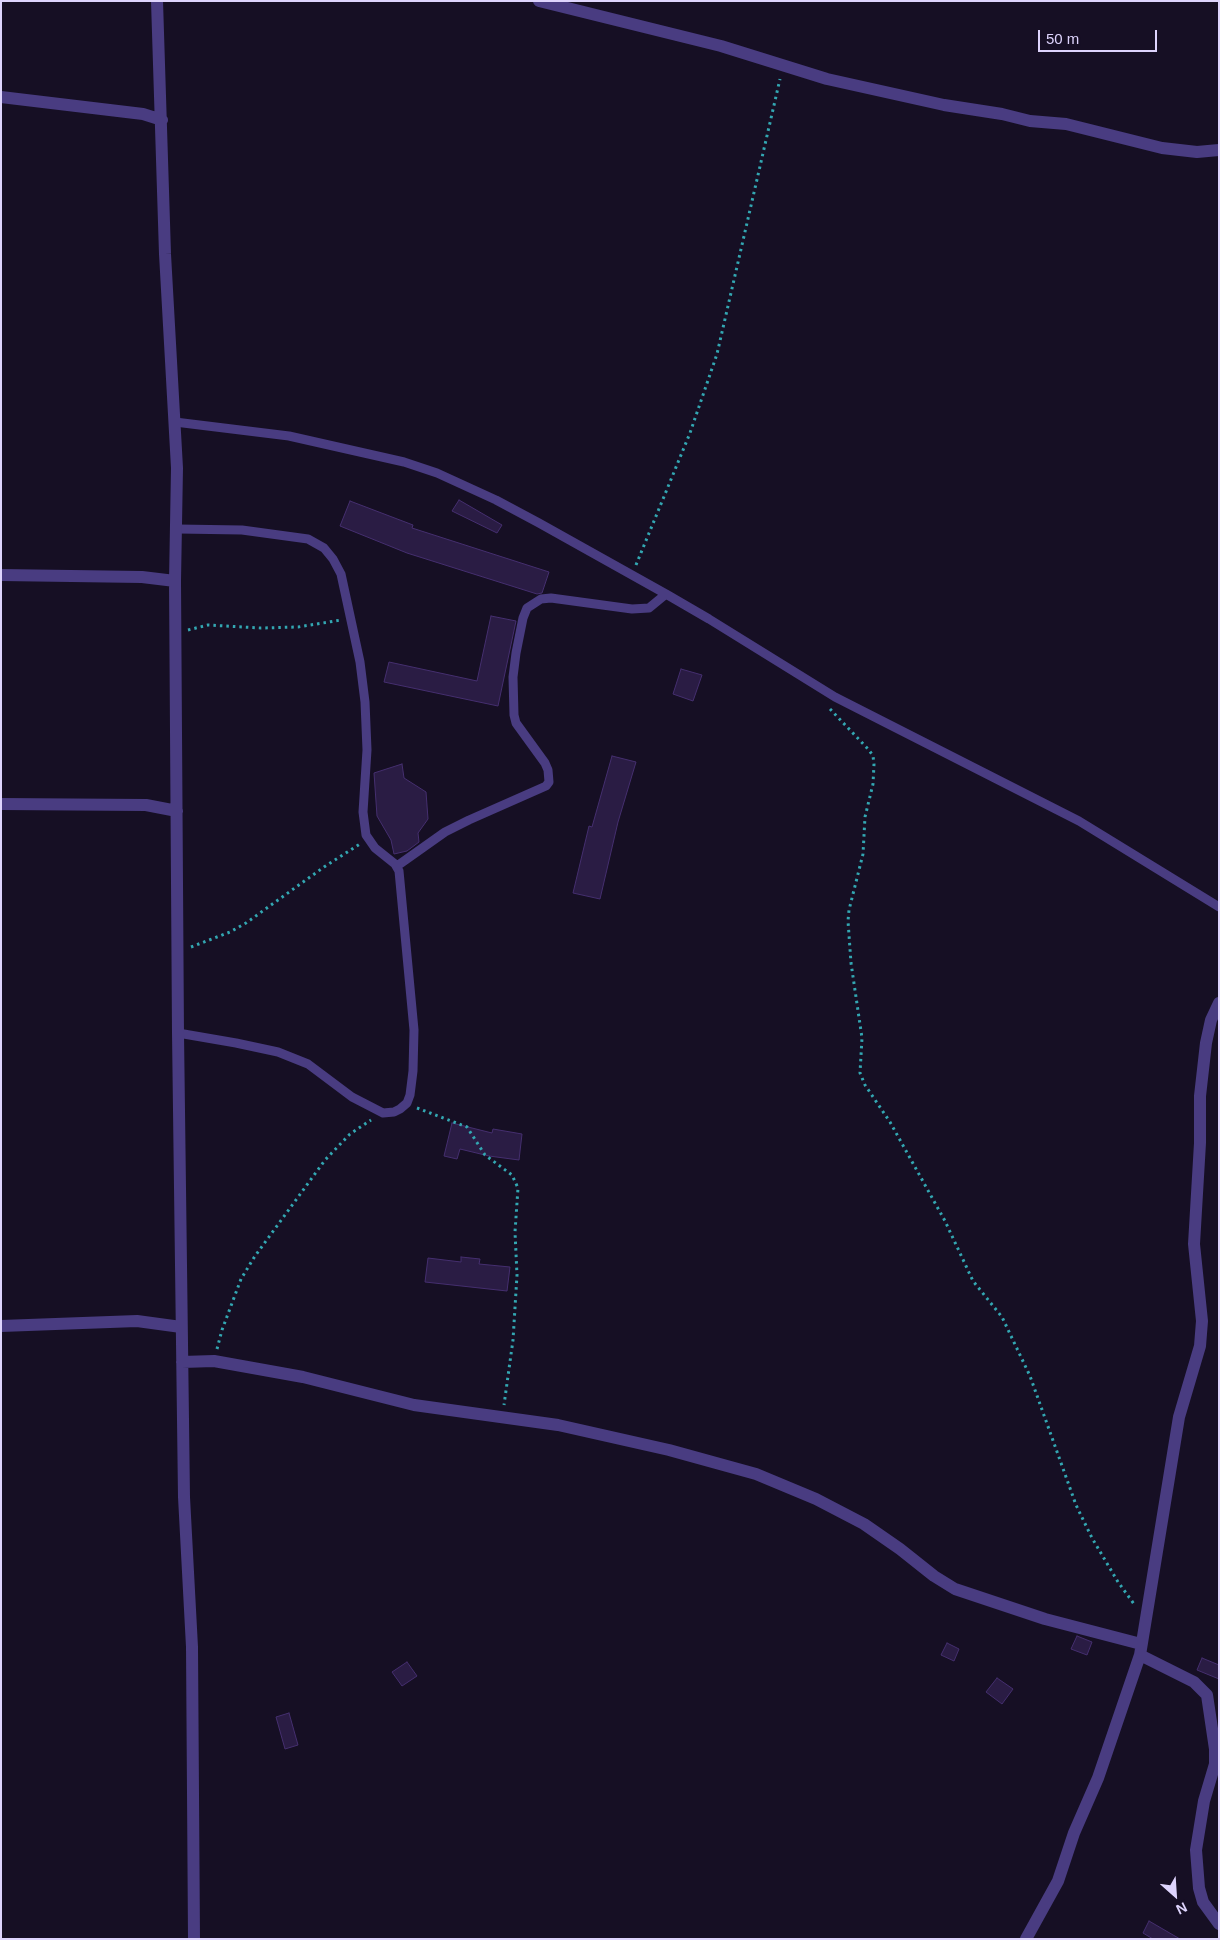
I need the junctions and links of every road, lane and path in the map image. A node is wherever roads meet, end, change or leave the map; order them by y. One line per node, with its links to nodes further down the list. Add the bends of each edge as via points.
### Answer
1 (157, 1): 5 (street)
2 (539, 1): 3 (street)
3 (783, 65): 6 (street, via 826,79 928,102 1030,121 1066,124 1162,148 1197,152); 10 (path, via 717,354 690,433)
4 (1, 97): 5 (street, via 143,114)
5 (162, 120): 7 (street)
6 (1219, 150)
7 (175, 422): 8 (street); 10 (lane, via 289,436 404,462 437,473 496,500)
8 (178, 529): 11 (street); 13 (lane, via 242,530 308,539 324,548 333,559 341,574)
9 (1, 575): 11 (street, via 142,577)
10 (632, 575): 12 (lane)
11 (176, 581): 14 (street)
12 (666, 594): 19 (lane, via 649,608 632,609 551,598 541,599 527,608 513,677 514,715 516,723 545,764 549,782 445,832); 20 (lane, via 835,697 1078,821)
13 (352, 619): 14 (path, via 298,627 208,625); 18 (lane, via 366,722 363,812)
14 (176, 633): 17 (street)
15 (825, 705): 31 (path, via 869,750 874,764 874,784 865,817 863,854 848,920 862,1038 860,1073 945,1221 973,1280 1006,1324 1030,1376 1076,1505 1118,1582)
16 (1, 804): 17 (street, via 146,805)
17 (177, 811): 21 (street)
18 (369, 839): 19 (lane); 21 (path, via 324,866 246,923)
19 (397, 866): 24 (lane, via 414,1030 413,1072)
20 (1219, 907)
21 (177, 956): 23 (street)
22 (1219, 1003): 31 (street, via 1206,1043 1200,1096 1194,1244 1202,1321 1200,1346 1179,1417)
23 (178, 1033): 25 (lane, via 278,1052 308,1064); 27 (street)
24 (407, 1103): 25 (lane, via 394,1112); 30 (path, via 467,1126 485,1155 512,1175 518,1188 514,1232 517,1275 514,1324)
25 (382, 1113): 28 (path, via 350,1134 325,1160 255,1256 241,1279)
26 (1, 1326): 27 (street, via 137,1321)
27 (181, 1326): 29 (street)
28 (214, 1361): 29 (street); 30 (street, via 303,1376 414,1405)
29 (182, 1362): 34 (street, via 184,1497 192,1646)
30 (502, 1418): 32 (street, via 558,1425 756,1474 816,1499 864,1524 955,1589)
31 (1146, 1621): 32 (street)
32 (1141, 1650): 33 (street, via 1194,1682 1207,1695 1215,1764 1204,1801 1196,1850 1203,1902); 35 (street, via 1098,1778 1058,1881)
33 (1219, 1924)
34 (194, 1939)
35 (1026, 1939)

